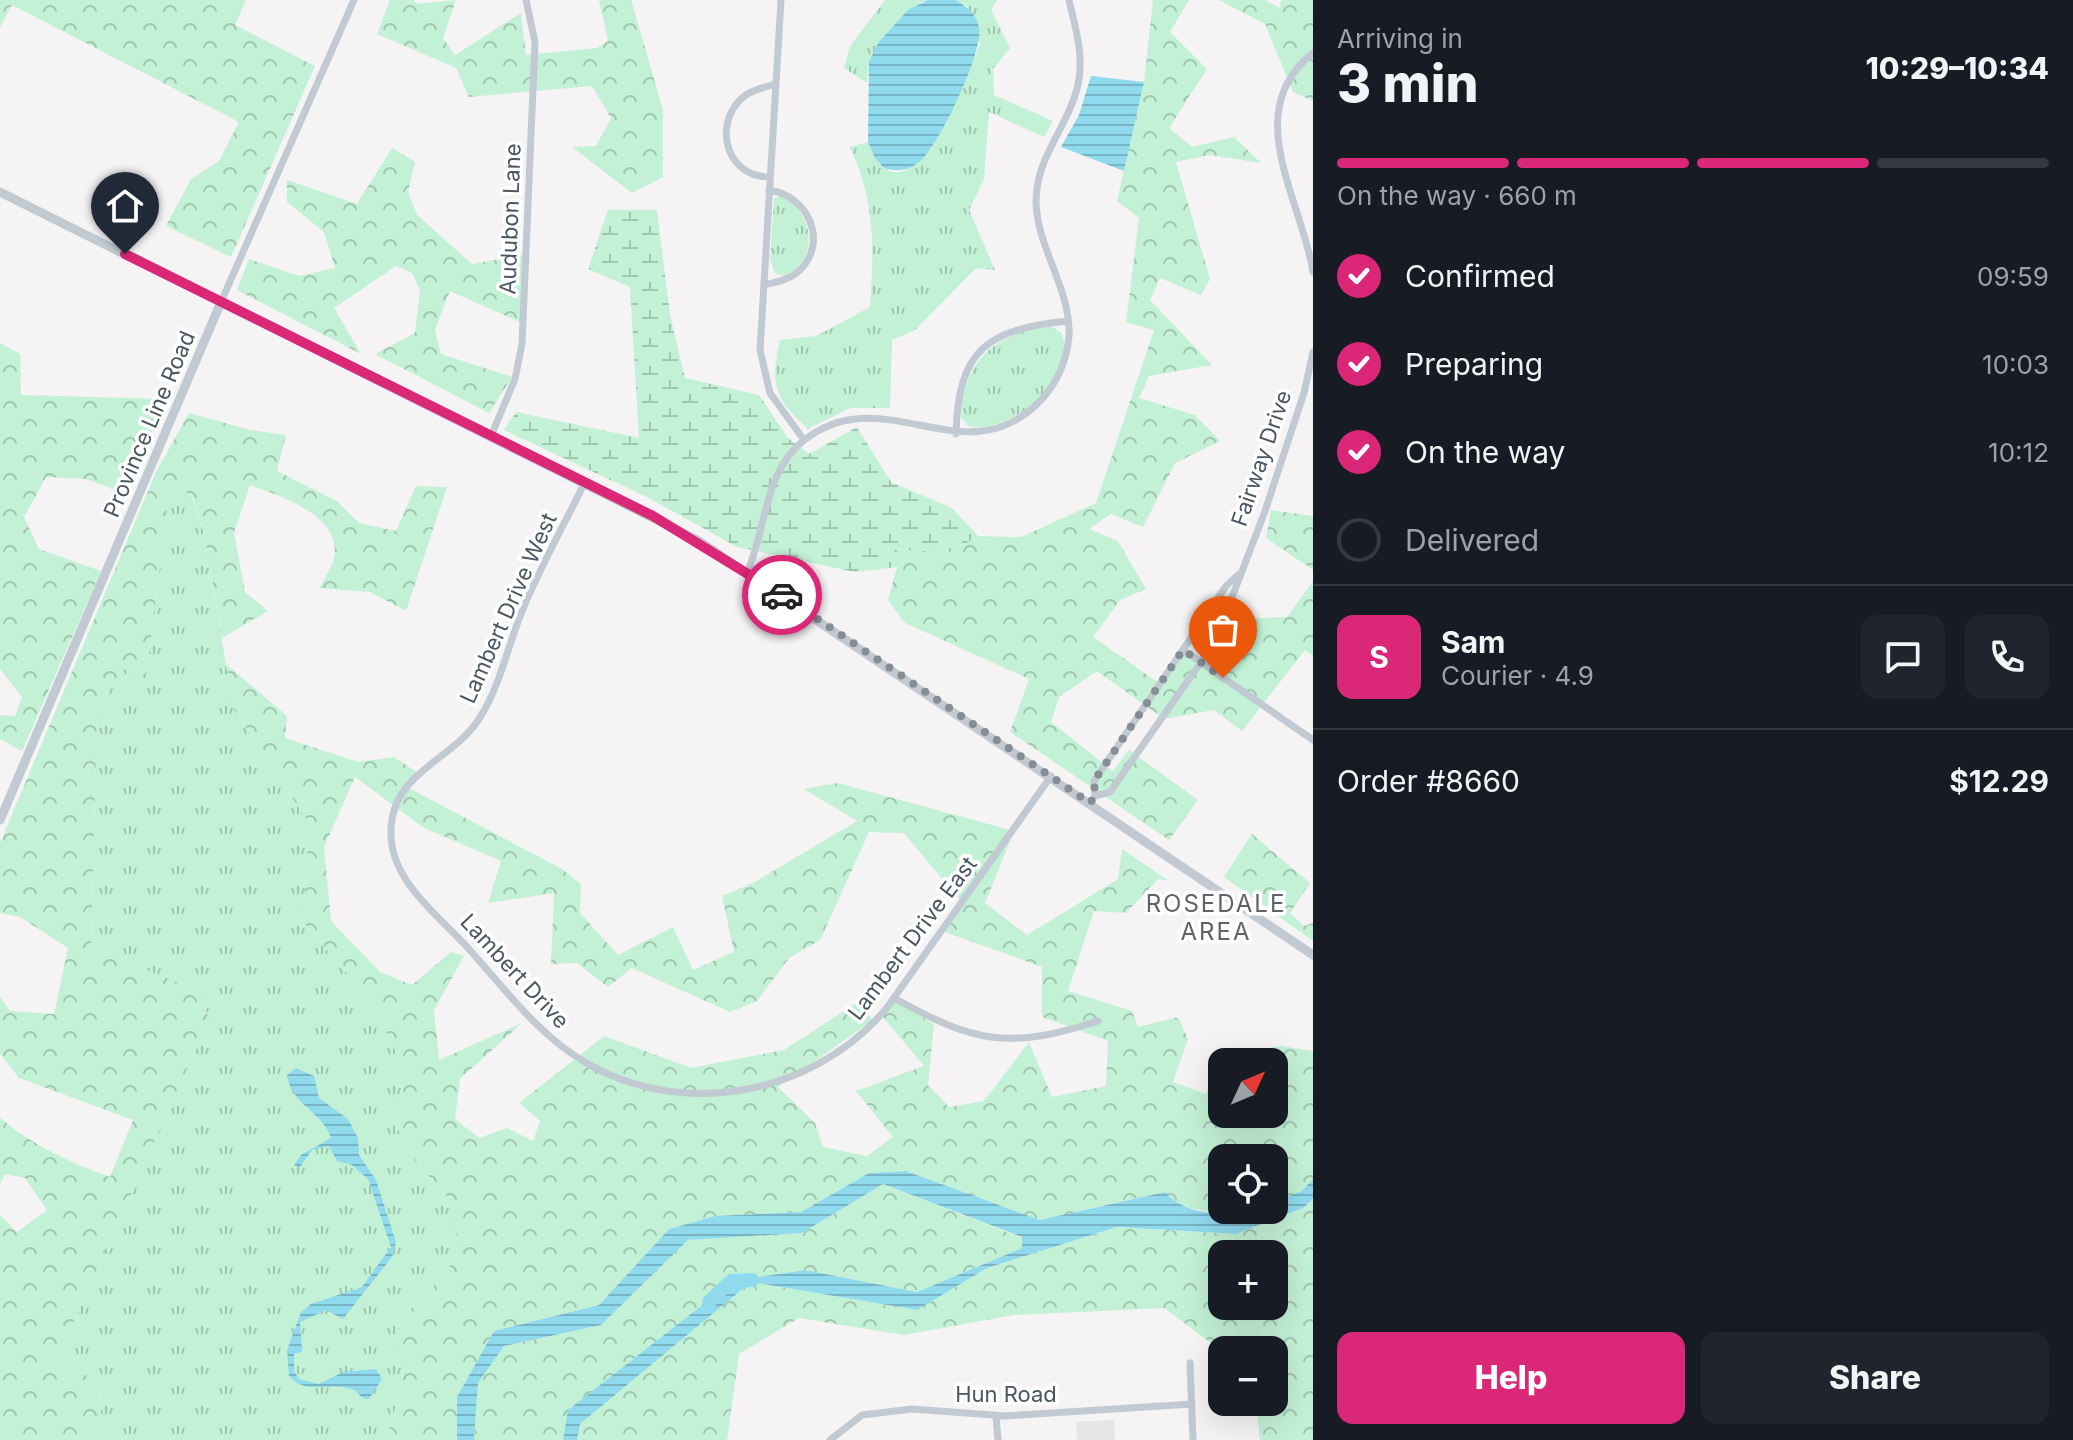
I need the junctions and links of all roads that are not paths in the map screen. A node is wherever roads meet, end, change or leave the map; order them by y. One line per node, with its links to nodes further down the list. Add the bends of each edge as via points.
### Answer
1 (354, 0): 12 (street, Province Line Road)
2 (526, 0): 16 (street, Audubon Lane, via 535,42 522,344 515,379)
3 (781, 0): 6 (street)
4 (1069, 0): 13 (street, via 1080,47 1079,77 1072,105 1043,160 1036,204)
5 (1313, 53): 10 (street, via 1283,91 1275,129)
6 (776, 84): 7 (street); 7 (street, via 740,100 727,128 728,149 738,165)
7 (770, 177): 8 (street)
8 (769, 190): 11 (street); 11 (street, via 789,194 803,206 812,245 799,270)
9 (0, 192): 12 (street)
10 (1313, 272)
11 (764, 285): 17 (street, via 764,378 776,405)
12 (221, 302): 16 (street); 26 (street, Province Line Road)
13 (1068, 321): 15 (street, via 1063,363 1036,406 996,430); 15 (street, via 1017,328 983,348 962,379)
14 (1313, 352): 20 (street, Fairway Drive, via 1264,514)
15 (956, 434): 17 (street, via 889,417 860,417 831,424)
16 (491, 436): 18 (street)
17 (804, 440): 19 (street, via 774,479)
18 (585, 482): 19 (street); 27 (street, Lambert Drive West, via 526,602 499,681 479,719 460,741 413,776 394,808 394,856)
19 (747, 572): 24 (street)
20 (1238, 575): 21 (street, Fairway Drive); 22 (street, Fairway Drive, via 1221,626)
21 (1183, 650): 22 (street); 25 (street, Fairway Drive, via 1094,781)
22 (1201, 662): 23 (street); 25 (street, Fairway Drive, via 1110,792)
23 (1313, 740)
24 (1051, 776): 25 (street); 29 (street, Lambert Drive East)
25 (1092, 799): 28 (street)
26 (0, 820)
27 (422, 898): 31 (street, Lambert Drive, via 546,1033 583,1061)
28 (1313, 955)
29 (894, 998): 30 (street, via 945,1026 988,1038 1036,1038); 31 (street, Lambert Drive East, via 847,1048 776,1083 706,1093)
30 (1098, 1021)
31 (629, 1082)
32 (1190, 1363): 33 (street)
33 (1192, 1404): 34 (street, Hun Road); 37 (street)
34 (996, 1416): 35 (street, Hun Road, via 912,1409 862,1415); 36 (street)
35 (830, 1440)
36 (998, 1440)
37 (1193, 1440)

